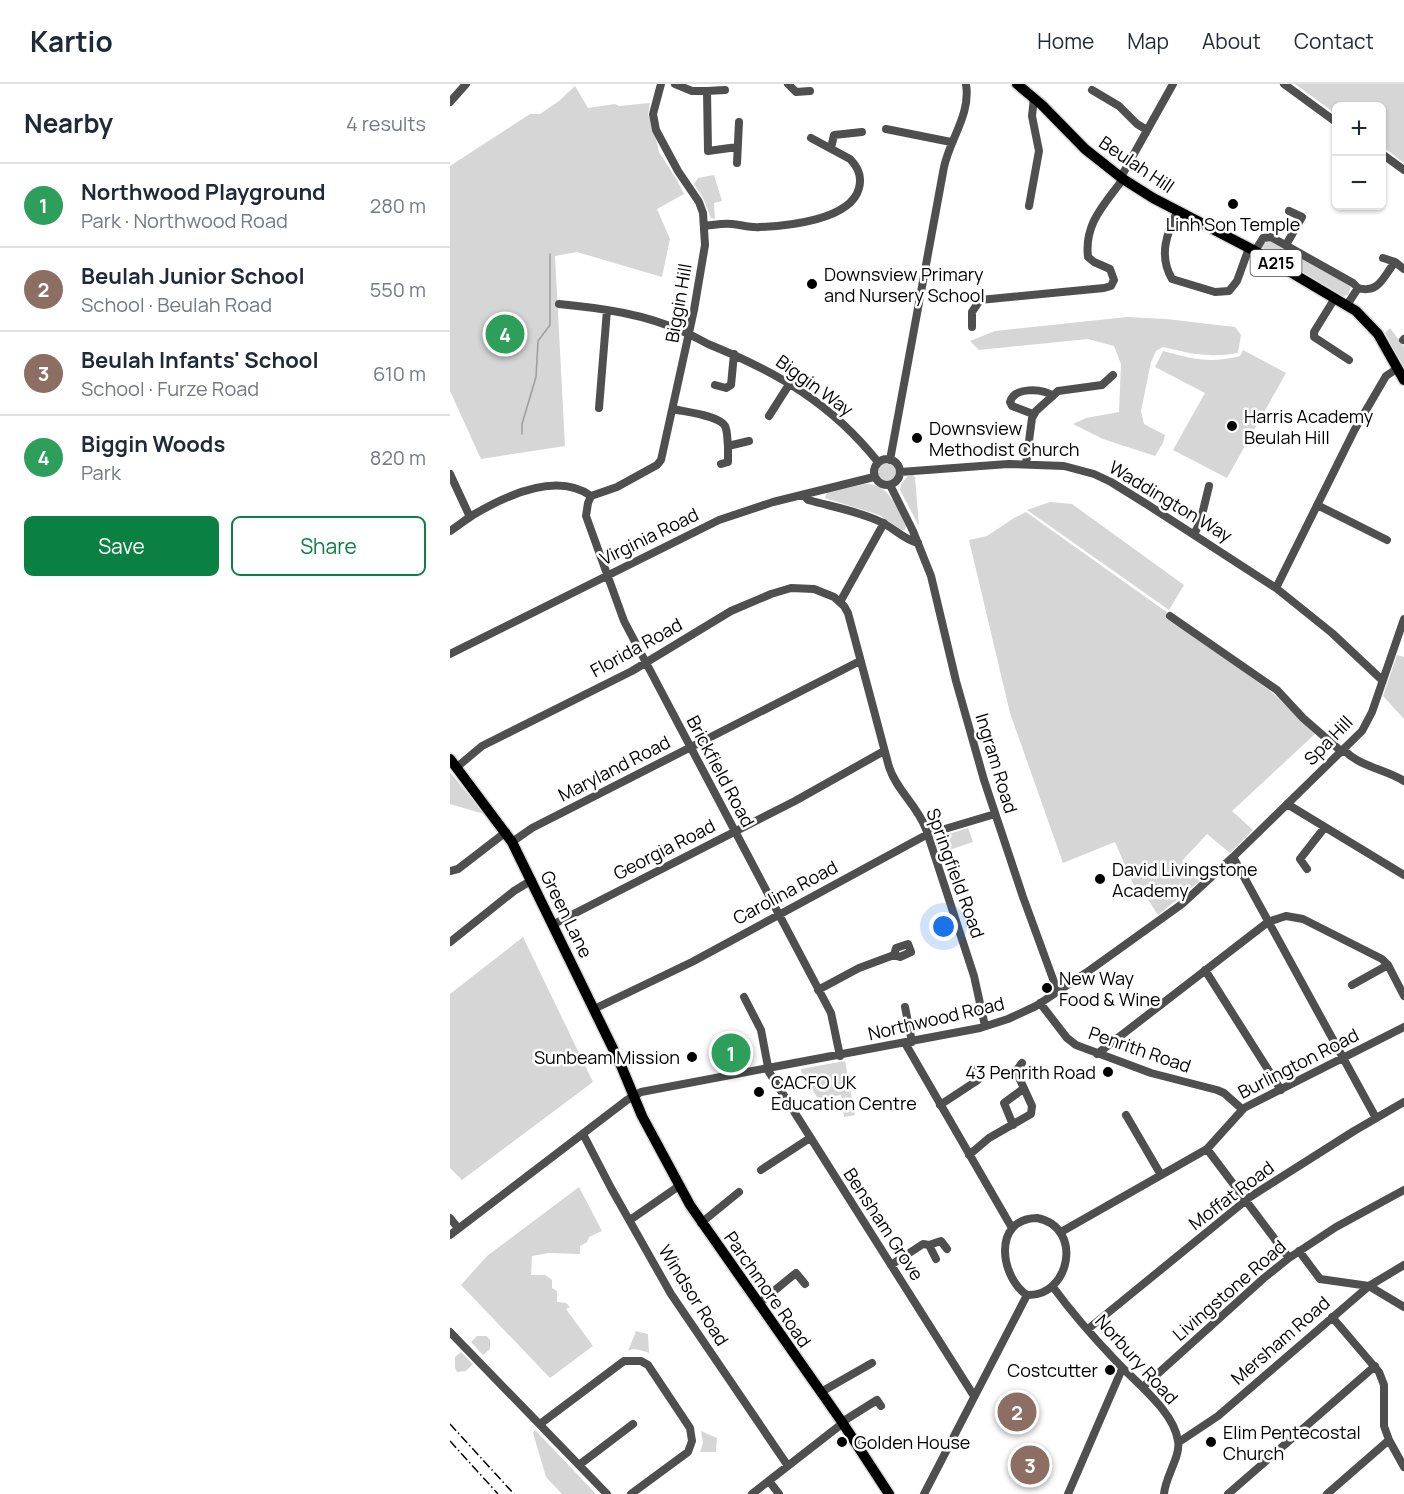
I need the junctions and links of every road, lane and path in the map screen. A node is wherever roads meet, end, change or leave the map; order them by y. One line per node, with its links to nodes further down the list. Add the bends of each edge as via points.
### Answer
1 (466, 84): 14 (street)
2 (661, 84): 31 (street, Biggin Hill, via 653,114 656,130 699,202)
3 (675, 84): 11 (street, via 692,91)
4 (788, 84): 12 (street, via 796,92)
5 (966, 84): 21 (street, via 965,110)
6 (1017, 84): 13 (main road, Beulah Hill / A215)
7 (1173, 84): 18 (street)
8 (1284, 84): 15 (street)
9 (725, 90): 11 (street)
10 (1092, 90): 18 (street)
11 (707, 91): 22 (street, via 708,151)
12 (810, 91)
13 (1034, 98): 27 (main road, Beulah Hill / A215, via 1085,149); 28 (street, via 1032,116 1040,151)
14 (450, 102)
15 (1332, 119)
16 (739, 122): 22 (street)
17 (886, 129): 21 (street)
18 (1147, 130): 27 (street)
19 (862, 132): 23 (street, via 834,135)
20 (811, 138): 23 (street)
21 (951, 142): 58 (street)
22 (737, 147): 25 (street)
23 (831, 148): 31 (street, via 850,159 861,180 849,204 815,220 761,227)
24 (1385, 156): 26 (street)
25 (737, 163)
26 (1404, 170)
27 (1122, 178): 29 (main road, Beulah Hill / A215); 42 (street, via 1095,215 1087,248 1088,257 1110,269 1114,280 1111,286 980,300 972,312)
28 (1029, 206)
29 (1178, 210): 33 (main road, Beulah Hill / A215); 33 (street, via 1165,247 1164,259 1172,279 1215,292 1229,291)
30 (1289, 211): 32 (street, via 1302,217)
31 (704, 226): 43 (street, Biggin Hill, via 705,245)
32 (1286, 245): 33 (street, via 1265,236); 37 (street)
33 (1252, 249): 38 (main road, Beulah Hill / A215)
34 (1383, 258): 35 (street)
35 (1395, 262): 36 (street); 37 (street, via 1377,287 1368,291)
36 (1404, 268)
37 (1358, 288): 40 (street)
38 (1335, 298): 40 (main road, Beulah Hill / A215); 45 (street, via 1314,337)
39 (559, 304): 41 (street, Biggin Way)
40 (1347, 305): 46 (main road, Beulah Hill / A215, via 1372,326)
41 (607, 310): 43 (street, Biggin Way, via 654,321); 52 (street)
42 (972, 327)
43 (689, 335): 44 (street, Biggin Way); 53 (street, Biggin Hill)
44 (734, 354): 49 (street, Biggin Way); 50 (street, via 729,388)
45 (1349, 360)
46 (1398, 368): 48 (main road, Beulah Hill / A215); 69 (street, via 1381,384)
47 (1113, 375): 51 (street, via 1102,385 1064,390)
48 (1404, 380)
49 (790, 383): 55 (street); 59 (street, Biggin Way, via 836,417)
50 (715, 385)
51 (1053, 396): 54 (street); 54 (street, via 1035,391 1012,397 1012,405)
52 (599, 408)
53 (673, 409): 57 (street, via 720,421 726,428); 68 (street, Biggin Hill, via 660,462 616,488)
54 (1033, 414): 61 (street)
55 (769, 416)
56 (749, 441): 57 (street)
57 (728, 446): 60 (street, via 728,462)
58 (890, 460): 59 (street); 62 (street)
59 (878, 462): 64 (street)
60 (721, 464)
61 (1026, 464): 62 (street, Waddington Way); 73 (street, Waddington Way, via 1064,466 1104,478)
62 (900, 472): 65 (street)
63 (450, 474): 70 (street)
64 (874, 477): 65 (street); 67 (street, Virginia Road)
65 (890, 485): 75 (street, Ingram Road)
66 (1209, 486): 73 (street)
67 (804, 495): 71 (street, via 808,500); 76 (street, Virginia Road, via 719,520)
68 (591, 496): 70 (street, via 575,488 540,488 512,496); 76 (street, Brickfield Road, via 586,516)
69 (1317, 505): 74 (street); 77 (street)
70 (470, 517): 72 (street)
71 (884, 523): 75 (street); 78 (street)
72 (450, 531)
73 (1194, 534): 77 (street, Waddington Way)
74 (1387, 540)
75 (918, 543): 91 (street, Ingram Road, via 933,584 965,717)
76 (607, 575): 81 (street, Virginia Road); 83 (street, Brickfield Road, via 624,621)
77 (1276, 588): 84 (street, Waddington Way)
78 (840, 602): 82 (street, Springfield Road, via 849,613); 83 (street, Florida Road, via 821,591 803,588 771,594 731,611)
79 (1170, 616): 87 (street, via 1277,690)
80 (1404, 620): 84 (street, Spa Hill)
81 (450, 654)
82 (860, 661): 85 (street, Maryland Road); 86 (street, Springfield Road)
83 (646, 663): 85 (street, Brickfield Road); 88 (street, Florida Road)
84 (1382, 680): 87 (street, Spa Hill, via 1365,728)
85 (690, 748): 94 (street, Brickfield Road); 96 (street, Maryland Road, via 532,828)
86 (884, 751): 94 (street, Georgia Road); 95 (street, Springfield Road, via 892,778 918,810)
87 (1343, 751): 89 (street, via 1360,762); 90 (street, Spa Hill)
88 (453, 763): 93 (main road, Green Lane)
89 (1403, 778)
90 (1287, 804): 92 (street); 97 (street, Spa Hill)
91 (995, 814): 95 (street, Carolina Road); 111 (street, Ingram Road)
92 (1325, 827): 98 (street, via 1300,859); 100 (street)
93 (506, 832): 96 (main road, Green Lane); 99 (street)
94 (734, 832): 102 (street, Brickfield Road); 104 (street, Georgia Road)
95 (928, 834): 102 (street, Carolina Road); 117 (street, Springfield Road, via 974,976)
96 (512, 842): 101 (main road, Green Lane)
97 (1233, 857): 103 (street); 111 (street, Northwood Road, via 1182,904)
98 (1307, 869)
99 (450, 871)
100 (1404, 875)
101 (532, 880): 104 (main road, Green Lane); 105 (street)
102 (778, 915): 110 (street, Brickfield Road); 116 (street, Carolina Road)
103 (1269, 921): 107 (street, via 1286,916 1303,919); 108 (street); 122 (street)
104 (554, 924): 116 (main road, Green Lane)
105 (450, 942)
106 (894, 955): 110 (street)
107 (1388, 964): 109 (street); 112 (street)
108 (1205, 970): 120 (street); 127 (street)
109 (1352, 986)
110 (818, 990): 121 (street, Brickfield Road, via 833,1019)
111 (1058, 990): 114 (street, Northwood Road)
112 (1404, 996)
113 (744, 997): 124 (street, Bensham Grove, via 761,1030)
114 (1040, 1003): 117 (street, Northwood Road, via 1008,1020); 120 (street, Penrith Road, via 1070,1041)
115 (905, 1007): 119 (street)
116 (594, 1009): 128 (main road, Green Lane)
117 (985, 1026): 119 (street, Northwood Road)
118 (1404, 1027): 122 (street, Burlington Road)
119 (909, 1042): 121 (street, Northwood Road); 130 (street)
120 (1097, 1054): 131 (street, Penrith Road, via 1217,1090)
121 (840, 1056): 124 (street, Northwood Road)
122 (1342, 1058): 127 (street, Burlington Road); 133 (street)
123 (1022, 1063): 126 (street, via 1016,1071)
124 (769, 1069): 128 (street, Northwood Road); 136 (street, Bensham Grove)
125 (973, 1069): 130 (street, via 978,1080)
126 (1023, 1089): 134 (street, via 1004,1103); 134 (street, via 1033,1111)
127 (1281, 1090): 131 (street, Burlington Road)
128 (633, 1095): 135 (street); 141 (main road, Parchmore Road)
129 (1404, 1102): 133 (street, Moffat Road)
130 (940, 1105): 138 (street)
131 (1242, 1109): 137 (street, Burlington Road)
132 (1126, 1114): 140 (street)
133 (1376, 1118): 144 (street, Moffat Road)
134 (1013, 1125): 138 (street)
135 (583, 1134): 146 (street, Windsor Road); 148 (street)
136 (810, 1138): 139 (street); 157 (street, Bensham Grove)
137 (1207, 1149): 140 (street, Burlington Road); 144 (street)
138 (969, 1155): 149 (street)
139 (761, 1170)
140 (1161, 1175): 150 (street, Burlington Road)
141 (679, 1186): 146 (street); 147 (main road, Parchmore Road)
142 (1404, 1190): 154 (street, Livingstone Road)
143 (739, 1192): 147 (street)
144 (1246, 1200): 155 (street); 166 (street, Moffat Road)
145 (450, 1218): 148 (street)
146 (630, 1220): 181 (street, Windsor Road, via 671,1294)
147 (701, 1223): 163 (main road, Parchmore Road)
148 (458, 1228): 151 (street)
149 (1012, 1228): 150 (street, via 1037,1218); 162 (street, via 1005,1241 1005,1253 1015,1281)
150 (1062, 1232): 161 (street, via 1066,1258)
151 (450, 1235)
152 (929, 1245): 153 (street, via 941,1241); 156 (street); 157 (street, via 923,1244)
153 (947, 1249)
154 (1299, 1251): 155 (street, Livingstone Road); 160 (street, via 1320,1279)
155 (1289, 1258): 171 (street, Livingstone Road)
156 (936, 1259)
157 (891, 1265): 173 (street, Bensham Grove)
158 (1404, 1265): 160 (street, Mersham Road)
159 (805, 1284): 163 (street, via 796,1273)
160 (1369, 1286): 164 (street); 165 (street, Mersham Road)
161 (1053, 1287): 162 (street); 166 (street, Norbury Road)
162 (1027, 1295): 173 (street)
163 (758, 1304): 172 (main road, Parchmore Road)
164 (1404, 1307)
165 (1332, 1317): 169 (street); 179 (street, Mersham Road, via 1211,1421)
166 (1088, 1329): 170 (street, Norbury Road)
167 (450, 1332): 176 (street)
168 (872, 1363): 172 (street)
169 (1375, 1366): 178 (street, via 1384,1385 1383,1419); 192 (street)
170 (1122, 1369): 171 (street, Norbury Road); 190 (street)
171 (1143, 1387): 179 (street, Norbury Road, via 1166,1415)
172 (821, 1392): 175 (main road, Parchmore Road)
173 (974, 1396): 189 (street)
174 (881, 1406): 175 (street, via 877,1400)
175 (843, 1422): 181 (street); 188 (main road, Parchmore Road)
176 (540, 1424): 180 (street); 185 (street, via 624,1361 648,1365 690,1428 692,1441 688,1452)
177 (633, 1424): 180 (street)
178 (1389, 1440): 182 (street); 193 (street)
179 (1179, 1442): 191 (street)
180 (579, 1465): 184 (street)
181 (788, 1466): 183 (street)
182 (1404, 1467)
183 (769, 1480): 186 (street); 187 (street)
184 (607, 1494)
185 (631, 1494)
186 (752, 1494)
187 (779, 1494)
188 (889, 1494)
189 (924, 1494)
190 (1068, 1494)
191 (1164, 1494)
192 (1228, 1494)
193 (1327, 1494)

